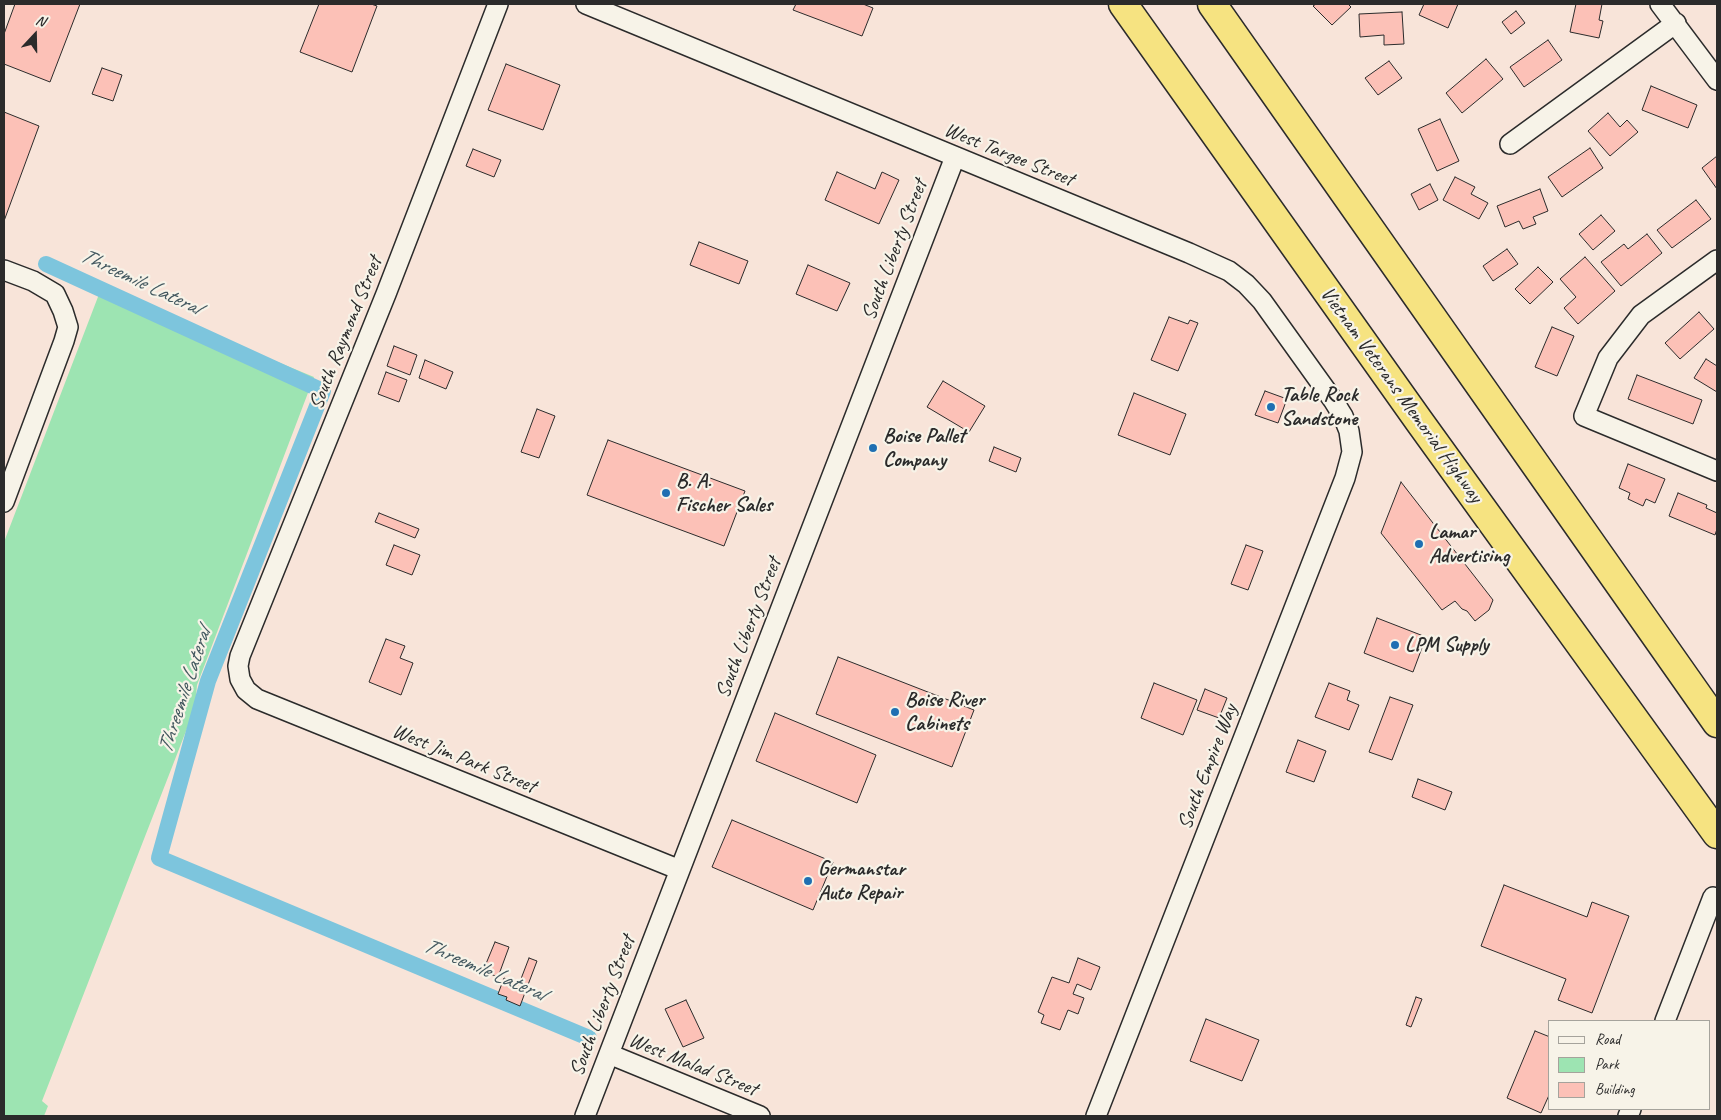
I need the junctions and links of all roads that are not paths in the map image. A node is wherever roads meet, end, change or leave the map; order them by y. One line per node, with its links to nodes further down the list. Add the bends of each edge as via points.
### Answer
1 (498, 4): 15 (street, South Raymond Street, via 386,294 240,656)
2 (586, 4): 9 (street, West Targee Street)
3 (1123, 4): 17 (highway, Vietnam Veterans Memorial Highway)
4 (1212, 4): 16 (highway)
5 (1660, 4): 6 (street)
6 (1676, 23): 7 (street); 8 (street)
7 (1717, 80)
8 (1510, 144)
9 (955, 157): 12 (street, West Targee Street, via 1229,272 1262,300 1333,400); 18 (street, South Liberty Street)
10 (1717, 260): 13 (street, via 1641,315 1608,358 1584,416)
11 (4, 270): 14 (street, via 55,294 68,327)
12 (1349, 431): 24 (street, South Empire Way, via 1352,452 1345,478)
13 (1717, 471)
14 (4, 502)
15 (240, 679): 18 (street, West Jim Park Street, via 246,690 257,699)
16 (1717, 723)
17 (1717, 834)
18 (680, 870): 21 (street, South Liberty Street)
19 (1713, 897): 20 (street)
20 (1665, 1020)
21 (609, 1054): 22 (street, South Liberty Street); 23 (street, West Malad Street)
22 (585, 1116)
23 (760, 1116)
24 (1096, 1116)

